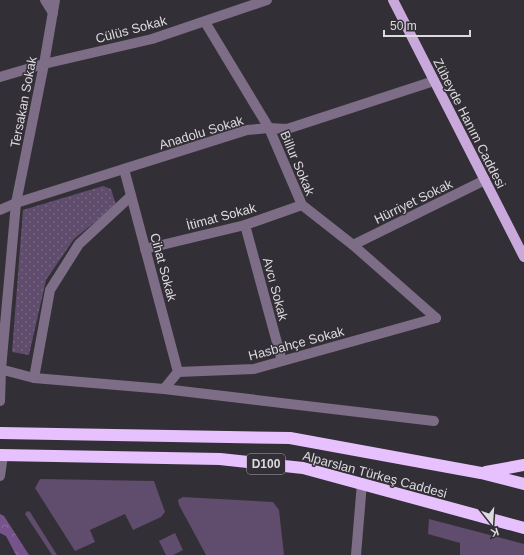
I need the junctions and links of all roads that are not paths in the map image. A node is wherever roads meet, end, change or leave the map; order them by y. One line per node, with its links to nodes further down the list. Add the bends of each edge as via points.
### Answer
1 (45, 0): 5 (street)
2 (55, 0): 5 (street, Tersakan Sokak)
3 (267, 0): 6 (street, Cülüs Sokak)
4 (393, 0): 9 (main road, Zübeyde Hanım Caddesi)
5 (53, 13): 7 (street, Tersakan Sokak)
6 (205, 22): 7 (street, Cülüs Sokak, via 152,39); 10 (street, Billur Sokak)
7 (44, 64): 8 (street, Cülüs Sokak); 14 (street, Tersakan Sokak)
8 (0, 77)
9 (434, 81): 10 (street, Anadolu Sokak, via 287,129); 12 (main road, Zübeyde Hanım Caddesi)
10 (269, 128): 11 (street, Anadolu Sokak, via 247,130); 15 (street, Billur Sokak)
11 (124, 169): 13 (street, Cihat Sokak); 14 (street, Anadolu Sokak)
12 (485, 180): 18 (street, Hürriyet Sokak); 20 (main road, Zübeyde Hanım Caddesi)
13 (131, 196): 19 (street, Cihat Sokak); 25 (street, via 79,244 50,290)
14 (16, 203): 16 (street, Anadolu Sokak); 23 (street, Tersakan Sokak)
15 (302, 205): 17 (street, İtimat Sokak); 18 (street, Billur Sokak)
16 (0, 210)
17 (245, 225): 19 (street, İtimat Sokak); 22 (street, Avcı Sokak)
18 (353, 245): 21 (street, Billur Sokak)
19 (145, 249): 24 (street, Cihat Sokak)
20 (524, 257)
21 (436, 318): 22 (street, Hasbahçe Sokak)
22 (282, 361): 24 (street, Hasbahçe Sokak, via 254,369)
23 (0, 369): 25 (street); 27 (street, Tersakan Sokak)
24 (178, 372): 26 (street)
25 (34, 378): 26 (street)
26 (164, 389): 28 (street)
27 (0, 401)
28 (434, 421)
29 (0, 433): 32 (highway, Alparslan Türkeş Caddesi / D100, via 290,438)
30 (2, 455): 33 (street); 34 (highway, Alparslan Türkeş Caddesi / D100, via 220,459 303,468)
31 (524, 465): 32 (highway)
32 (481, 473): 35 (highway, Alparslan Türkeş Caddesi / D100)
33 (0, 476)
34 (362, 483): 36 (highway, Alparslan Türkeş Caddesi / D100); 37 (street)
35 (524, 484)
36 (524, 528)
37 (356, 555)

